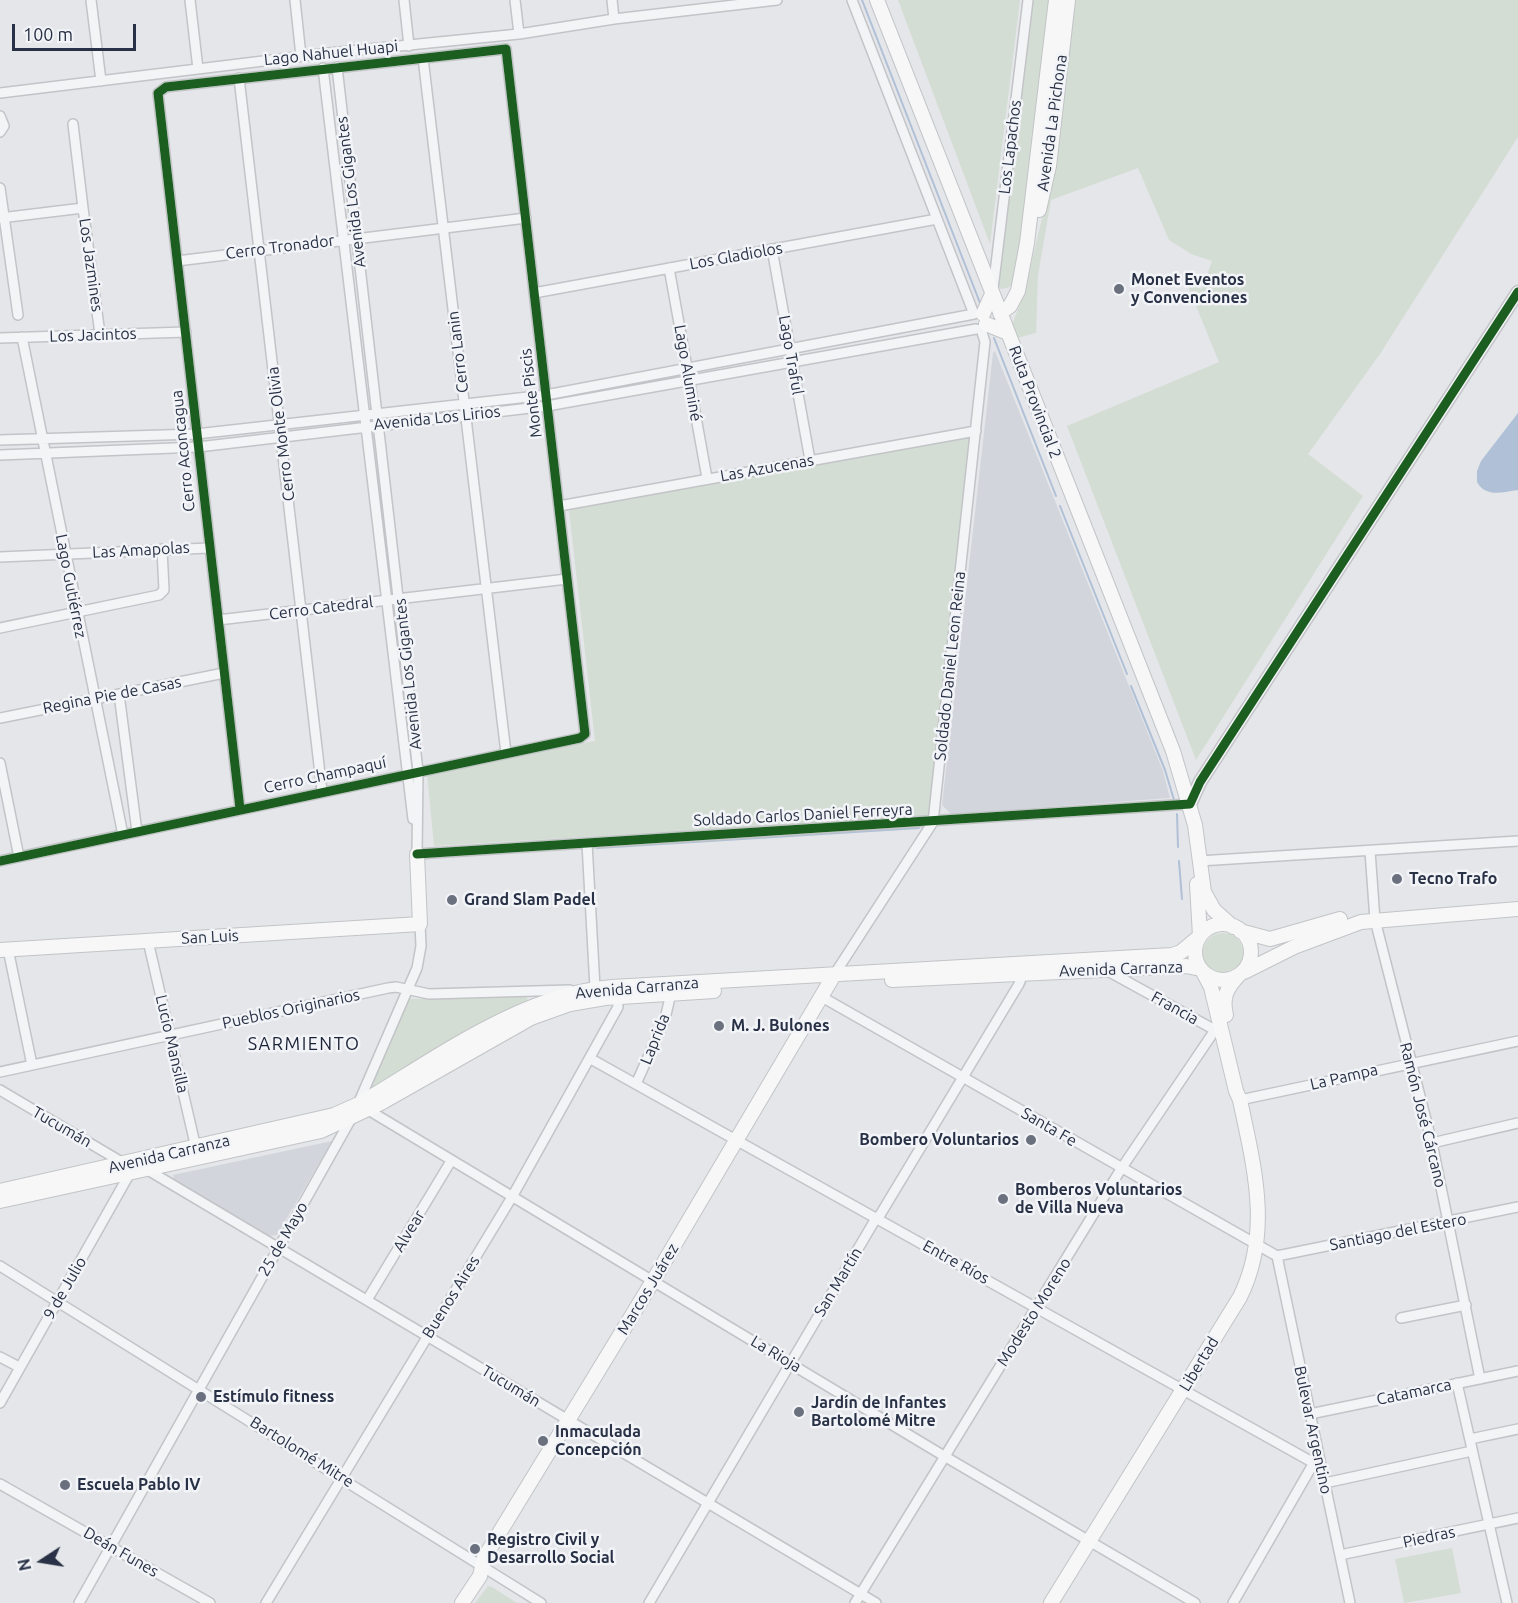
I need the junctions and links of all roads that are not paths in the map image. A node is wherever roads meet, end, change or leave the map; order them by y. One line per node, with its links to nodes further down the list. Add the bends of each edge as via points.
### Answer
1 (91, 0): 24 (street)
2 (190, 0): 22 (street)
3 (295, 0): 19 (street)
4 (404, 0): 16 (street)
5 (515, 0): 15 (street)
6 (612, 0): 14 (street)
7 (777, 0): 13 (street, Lago Nahuel Huapi)
8 (852, 0): 34 (street, Soldado Daniel Leon Reina)
9 (877, 0): 45 (main road, Ruta Provincial 2)
10 (1028, 0): 45 (street, Los Lapachos)
11 (1056, 0): 38 (main road, Avenida La Pichona)
12 (1068, 0): 38 (main road, Avenida La Pichona, via 1049,166)
13 (718, 4): 14 (street, Lago Nahuel Huapi)
14 (614, 19): 15 (street, Lago Nahuel Huapi)
15 (519, 34): 16 (street, Lago Nahuel Huapi)
16 (409, 46): 18 (street, Lago Nahuel Huapi)
17 (506, 49): 20 (street, Lago Nahuel Huapi); 33 (street, Monte Piscis)
18 (329, 53): 19 (street, Lago Nahuel Huapi); 21 (street)
19 (301, 56): 22 (street, Lago Nahuel Huapi)
20 (423, 58): 21 (street, Lago Nahuel Huapi); 35 (street, Cerro Lanin)
21 (330, 67): 23 (street, Lago Nahuel Huapi); 36 (street, Avenida Los Gigantes); 37 (street, Avenida Los Gigantes)
22 (198, 69): 24 (street, Lago Nahuel Huapi)
23 (239, 78): 25 (street, Lago Nahuel Huapi); 39 (street, Cerro Monte Olivia)
24 (101, 81): 26 (street, Lago Nahuel Huapi)
25 (160, 90): 41 (street, Cerro Aconcagua)
26 (0, 93)
27 (0, 116): 29 (street, via 4,126)
28 (73, 124): 31 (street)
29 (0, 132)
30 (0, 188): 32 (street)
31 (83, 207): 32 (street, Los Jazmines); 51 (street, Los Jazmines)
32 (2, 218): 47 (street)
33 (526, 218): 35 (street, Cerro Tronador); 44 (street, Monte Piscis)
34 (937, 219): 40 (street, Los Gladiolos); 48 (street, Soldado Daniel Leon Reina)
35 (444, 228): 36 (street, Cerro Tronador); 59 (street, Cerro Lanin)
36 (357, 238): 37 (street, Cerro Tronador); 61 (street, Avenida Los Gigantes)
37 (344, 239): 39 (street, Cerro Tronador); 62 (street, Avenida Los Gigantes)
38 (1027, 243): 46 (main road, Avenida La Pichona, via 1018,291 1010,306)
39 (259, 249): 41 (street, Cerro Tronador); 64 (street, Cerro Monte Olivia)
40 (772, 249): 42 (street, Los Gladiolos); 54 (street, Lago Traful)
41 (177, 261): 49 (street, Cerro Aconcagua)
42 (669, 268): 44 (street, Los Gladiolos); 56 (street, Lago Aluminé)
43 (1518, 292): 100 (street, via 1200,782)
44 (534, 293): 58 (street, Monte Piscis)
45 (992, 294): 46 (main road, Ruta Provincial 2); 48 (main road)
46 (1000, 313): 50 (main road, Ruta Provincial 2)
47 (18, 315)
48 (980, 322): 50 (main road); 54 (street, Avenida Los Lirios); 55 (street, Avenida Los Lirios); 67 (street, Soldado Daniel Leon Reina, via 985,342)
49 (186, 332): 51 (street, Los Jacintos); 68 (street, Cerro Aconcagua)
50 (1008, 333): 100 (main road, Ruta Provincial 2, via 1159,714)
51 (100, 334): 52 (street, Los Jacintos)
52 (22, 337): 53 (street, Los Jacintos); 70 (street, Lago Gutiérrez)
53 (0, 338)
54 (790, 349): 55 (street, Lago Traful); 56 (street, Avenida Los Lirios)
55 (792, 361): 57 (street, Avenida Los Lirios); 75 (street, Lago Traful)
56 (687, 368): 57 (street, Lago Aluminé); 58 (street, Avenida Los Lirios)
57 (689, 380): 60 (street, Avenida Los Lirios); 76 (street, Lago Aluminé)
58 (546, 395): 59 (street, Avenida Los Lirios); 60 (street, Monte Piscis)
59 (465, 403): 61 (street, Avenida Los Lirios); 63 (street, Cerro Lanin)
60 (547, 406): 63 (street, Avenida Los Lirios); 77 (street, Monte Piscis)
61 (377, 412): 62 (street, Avenida Los Lirios); 65 (street, Avenida Los Gigantes)
62 (366, 414): 64 (street, Avenida Los Lirios); 66 (street, Avenida Los Gigantes)
63 (466, 415): 65 (street, Avenida Los Lirios); 83 (street, Cerro Lanin)
64 (280, 424): 68 (street, Avenida Los Lirios); 69 (street, Cerro Monte Olivia)
65 (379, 425): 66 (street, Avenida Los Lirios); 84 (street, Avenida Los Gigantes)
66 (367, 426): 69 (street, Avenida Los Lirios); 85 (street, Avenida Los Gigantes)
67 (976, 431): 75 (street, Las Azucenas); 102 (street, Soldado Daniel Leon Reina)
68 (196, 434): 70 (street, Avenida Los Lirios); 72 (street, Cerro Aconcagua)
69 (281, 436): 72 (street, Avenida Los Lirios); 86 (street, Cerro Monte Olivia)
70 (42, 438): 71 (street, Avenida Los Lirios); 73 (street, Lago Gutiérrez)
71 (0, 440)
72 (198, 447): 73 (street, Avenida Los Lirios); 78 (street, Cerro Aconcagua)
73 (44, 452): 74 (street, Avenida Los Lirios); 80 (street, Lago Gutiérrez)
74 (0, 455)
75 (810, 460): 76 (street, Las Azucenas)
76 (707, 478): 77 (street, Las Azucenas)
77 (559, 506): 82 (street, Monte Piscis)
78 (209, 548): 79 (street, Las Amapolas); 88 (street, Cerro Aconcagua)
79 (162, 549): 80 (street, Las Amapolas); 87 (street, via 165,581 159,595)
80 (64, 554): 81 (street, Las Amapolas); 87 (street, Lago Gutiérrez)
81 (0, 557)
82 (567, 579): 83 (street, Cerro Catedral); 94 (street, Monte Piscis)
83 (487, 589): 84 (street, Cerro Catedral); 95 (street, Cerro Lanin)
84 (399, 599): 85 (street, Cerro Catedral); 97 (street, Avenida Los Gigantes)
85 (387, 600): 86 (street, Cerro Catedral); 98 (street, Avenida Los Gigantes)
86 (301, 610): 88 (street, Cerro Catedral); 99 (street, Cerro Monte Olivia)
87 (76, 612): 89 (street); 92 (street, Lago Gutiérrez)
88 (218, 620): 90 (street, Cerro Aconcagua)
89 (0, 628)
90 (224, 673): 91 (street, Regina Pie de Casas); 101 (street, Cerro Aconcagua)
91 (119, 694): 92 (street, Regina Pie de Casas); 103 (street)
92 (94, 699): 93 (street, Regina Pie de Casas); 104 (street, Lago Gutiérrez)
93 (0, 718)
94 (585, 734): 95 (street, Cerro Champaquí)
95 (506, 753): 97 (street, Cerro Champaquí)
96 (0, 764): 109 (street)
97 (418, 771): 98 (street, Cerro Champaquí); 108 (street, Avenida Los Gigantes)
98 (408, 773): 99 (street, Cerro Champaquí); 108 (street, Avenida Los Gigantes)
99 (322, 790): 101 (street, Cerro Champaquí)
100 (1190, 804): 102 (street, Soldado Carlos Daniel Ferreyra); 111 (main road); 117 (main road)
101 (240, 809): 103 (street, Cerro Champaquí)
102 (933, 822): 106 (street, Soldado Carlos Daniel Ferreyra); 124 (street, Soldado Daniel Leon Reina)
103 (137, 832): 104 (street, Cerro Champaquí)
104 (123, 835): 109 (street, Cerro Champaquí)
105 (1518, 841): 107 (street)
106 (587, 843): 108 (street, Soldado Carlos Daniel Ferreyra); 126 (street)
107 (1370, 851): 111 (street); 114 (street, Ramón José Cárcano)
108 (417, 854): 115 (main road)
109 (19, 857): 110 (street, Cerro Champaquí)
110 (0, 861)
111 (1199, 861): 116 (main road, via 1204,892 1215,910)
112 (1518, 900): 114 (main road)
113 (1518, 909): 114 (main road)
114 (1374, 915): 116 (main road, via 1270,939); 123 (main road); 134 (street, Ramón José Cárcano)
115 (420, 924): 118 (main road, San Luis); 125 (street, via 420,956)
116 (1236, 929): 117 (main road, via 1218,925); 123 (main road, via 1247,939 1250,949)
117 (1200, 937): 120 (main road, Avenida Carranza, via 1172,955); 122 (main road, via 1195,956)
118 (148, 941): 119 (main road, San Luis); 131 (street, Lucio Mansilla)
119 (4, 949): 135 (street)
120 (1025, 968): 121 (main road, Avenida Carranza); 124 (main road, Avenida Carranza); 137 (street, San Martín)
121 (1104, 969): 122 (main road, Avenida Carranza, via 1186,966); 130 (street, Francia)
122 (1202, 970): 123 (main road, via 1221,980); 130 (main road, Libertad, via 1212,987)
123 (1242, 973): 140 (main road, Libertad, via 1227,989 1224,1007)
124 (832, 979): 127 (main road, Avenida Carranza); 128 (main road, Avenida Carranza); 129 (main road, Marcos Juárez)
125 (407, 989): 126 (street, Pueblos Originarios, via 429,994); 131 (street, Pueblos Originarios, via 388,988); 141 (street)
126 (590, 989): 127 (main road, Avenida Carranza); 141 (main road, Avenida Carranza, via 524,1009)
127 (615, 992): 128 (main road, Avenida Carranza); 133 (street, Buenos Aires, via 618,1007); 141 (main road, Avenida Carranza, via 531,1018)
128 (671, 993): 138 (street, Laprida)
129 (822, 997): 137 (street, Santa Fe); 144 (main road, Marcos Juárez)
130 (1218, 1029): 140 (main road, Libertad); 150 (street, Modesto Moreno)
131 (170, 1036): 135 (street, Pueblos Originarios); 146 (street, Lucio Mansilla)
132 (1518, 1041): 134 (street, La Pampa)
133 (591, 1059): 138 (street, Entre Ríos); 152 (street, Buenos Aires)
134 (1409, 1062): 140 (street, La Pampa); 145 (street, Ramón José Cárcano)
135 (32, 1065): 136 (street, Pueblos Originarios)
136 (0, 1072)
137 (963, 1077): 150 (street, Santa Fe); 155 (street, San Martín)
138 (636, 1084): 144 (street, Entre Ríos)
139 (0, 1090): 148 (street, Tucumán)
140 (1240, 1100): 157 (main road, Libertad, via 1258,1189)
141 (363, 1107): 142 (main road, Avenida Carranza); 146 (main road, Avenida Carranza); 147 (street, La Rioja)
142 (351, 1119): 149 (main road, Avenida Carranza, via 321,1131); 158 (street, 25 de Mayo)
143 (1518, 1124): 145 (street)
144 (737, 1140): 155 (street, Entre Ríos); 161 (main road, Marcos Juárez)
145 (1432, 1143): 156 (street, Ramón José Cárcano)
146 (196, 1148): 148 (main road, Avenida Carranza)
147 (451, 1161): 152 (street, La Rioja); 162 (street, Alvear)
148 (127, 1168): 149 (main road, Avenida Carranza); 151 (main road, Avenida Carranza); 153 (main road, Avenida Carranza); 163 (street, 9 de Julio)
149 (146, 1169): 158 (street, Tucumán)
150 (1121, 1169): 157 (street, Santa Fe); 165 (street, Modesto Moreno)
151 (0, 1191)
152 (512, 1197): 161 (street, La Rioja); 167 (street, Buenos Aires)
153 (0, 1201)
154 (1518, 1207): 156 (street, Santiago del Estero)
155 (877, 1218): 165 (street, Entre Ríos); 169 (street, San Martín)
156 (1448, 1223): 159 (street, Santiago del Estero); 164 (street, Ramón José Cárcano)
157 (1257, 1244): 159 (street, Santa Fe); 175 (main road, Libertad, via 1240,1297)
158 (279, 1248): 162 (street, Tucumán); 174 (street, 25 de Mayo)
159 (1277, 1256): 177 (street, Bulevar Argentino)
160 (0, 1266): 163 (street, Bartolomé Mitre)
161 (653, 1281): 169 (street, La Rioja); 178 (main road, Marcos Juárez)
162 (367, 1300): 167 (street, Tucumán)
163 (59, 1301): 170 (street, 9 de Julio); 174 (street, Bartolomé Mitre)
164 (1466, 1305): 166 (street); 172 (street, Ramón José Cárcano)
165 (1037, 1308): 175 (street, Entre Ríos); 182 (street, Modesto Moreno)
166 (1401, 1318)
167 (427, 1336): 178 (street, Tucumán); 184 (street, Buenos Aires)
168 (0, 1357): 170 (street)
169 (790, 1363): 182 (street, La Rioja); 187 (street, San Martín)
170 (18, 1367): 176 (street, 9 de Julio)
171 (1518, 1371): 172 (street, Catamarca)
172 (1480, 1379): 173 (street, Catamarca)
173 (1457, 1383): 177 (street, Catamarca); 180 (street)
174 (199, 1388): 184 (street, Bartolomé Mitre); 191 (street, 25 de Mayo)
175 (1184, 1390): 183 (street, Entre Ríos); 190 (main road, Libertad)
176 (0, 1403)
177 (1310, 1414): 183 (street, Bulevar Argentino)
178 (566, 1420): 187 (street, Tucumán); 193 (main road, Marcos Juárez)
179 (1518, 1428): 180 (street)
180 (1470, 1439): 181 (street)
181 (1472, 1451): 185 (street); 189 (street)
182 (944, 1456): 190 (street, La Rioja); 194 (street, Modesto Moreno)
183 (1318, 1461): 185 (street, Bulevar Argentino); 205 (street)
184 (342, 1477): 193 (street, Bartolomé Mitre); 197 (street, Buenos Aires)
185 (1324, 1483): 192 (street, Bulevar Argentino)
186 (0, 1484): 191 (street, Deán Funes)
187 (708, 1504): 194 (street, Tucumán); 200 (street, San Martín)
188 (1518, 1518): 189 (street, Piedras)
189 (1489, 1525): 192 (street, Piedras); 207 (street)
190 (1090, 1540): 203 (main road, Libertad); 204 (street, La Rioja)
191 (111, 1546): 195 (street, 25 de Mayo); 196 (street, Deán Funes)
192 (1340, 1555): 206 (street, Bulevar Argentino)
193 (482, 1566): 198 (main road, Marcos Juárez); 199 (street, Bartolomé Mitre)
194 (861, 1594): 201 (street, Modesto Moreno); 202 (street, Tucumán)
195 (79, 1603)
196 (210, 1603)
197 (266, 1603)
198 (462, 1603)
199 (541, 1603)
200 (649, 1603)
201 (855, 1603)
202 (876, 1603)
203 (1051, 1603)
204 (1195, 1603)
205 (1233, 1603)
206 (1350, 1603)
207 (1507, 1603)

